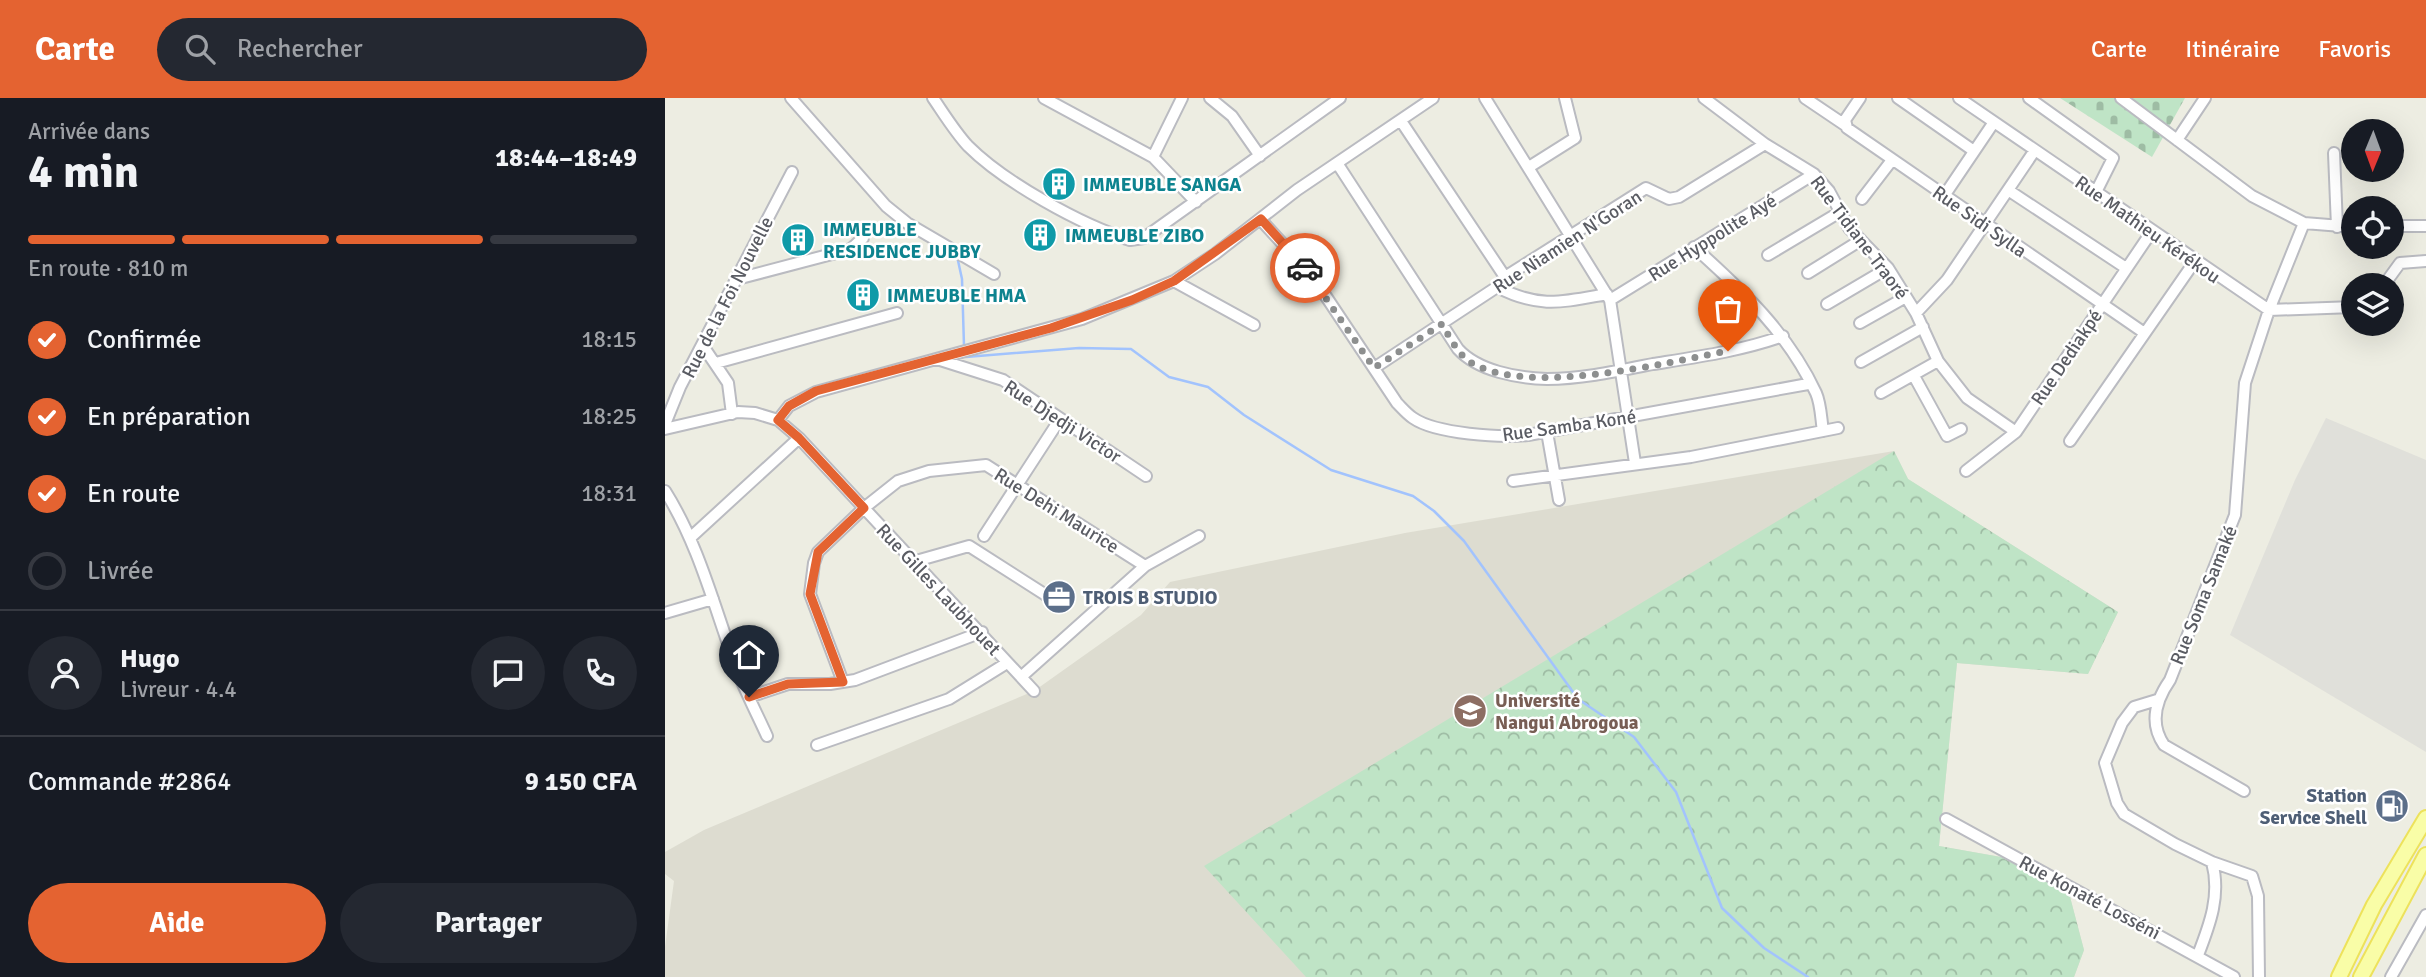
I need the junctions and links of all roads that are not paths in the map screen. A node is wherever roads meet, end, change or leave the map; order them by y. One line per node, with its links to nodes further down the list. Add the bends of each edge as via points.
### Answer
1 (791, 98): 59 (street, via 886,206)
2 (933, 98): 38 (street, via 968,145 1006,176 1120,237 1144,237)
3 (1044, 98): 28 (street)
4 (1182, 98): 28 (street)
5 (1210, 98): 27 (street, via 1232,116)
6 (1340, 98): 18 (street)
7 (1433, 98): 19 (street)
8 (1485, 98): 31 (street)
9 (1565, 98): 31 (street, via 1574,138)
10 (1704, 98): 23 (street, Rue Tidiane Traoré)
11 (1805, 98): 21 (street, Rue Sidi Sylla)
12 (1860, 98): 21 (street)
13 (1898, 98): 24 (street)
14 (1959, 98): 20 (street, Rue Mathieu Kérékou)
15 (2029, 98): 35 (street, via 2113,158)
16 (2121, 98): 22 (street)
17 (2205, 98): 22 (street)
18 (1326, 102): 27 (street)
19 (1401, 121): 30 (street); 60 (street)
20 (1994, 122): 24 (street); 25 (street, Rue Mathieu Kérékou)
21 (1845, 125): 29 (street, Rue Sidi Sylla)
22 (2177, 140): 41 (street, via 2252,196)
23 (1765, 144): 33 (street, Rue Tidiane Traoré); 48 (street, Rue Niamien N'Goran, via 1679,197 1669,199 1646,188)
24 (1974, 150): 36 (street)
25 (2035, 150): 34 (street); 35 (street, Rue Mathieu Kérékou)
26 (2333, 153): 45 (street)
27 (1260, 156): 38 (street)
28 (1153, 157): 38 (street)
29 (1892, 160): 36 (street, Rue Sidi Sylla); 37 (street)
30 (1337, 163): 40 (street); 73 (street)
31 (1529, 167): 48 (street)
32 (792, 172): 61 (street, Rue de la Foi Nouvelle)
33 (1814, 174): 39 (street, Rue Tidiane Traoré); 51 (street, Rue Hyppolite Ayé)
34 (2008, 190): 42 (street); 56 (street)
35 (2095, 192): 47 (street, Rue Mathieu Kérékou)
36 (1944, 196): 42 (street, Rue Sidi Sylla)
37 (1861, 200)
38 (1196, 202)
39 (1840, 212): 50 (street, Rue Tidiane Traoré); 52 (street)
40 (1261, 219): 62 (street); 83 (street, Rue Samba Koné, via 1313,277)
41 (2304, 223): 45 (street); 69 (street, Rue Soma Samaké)
42 (1985, 225): 67 (street, Rue Sidi Sylla); 71 (street, via 1947,280)
43 (2404, 226): 44 (street)
44 (2426, 226)
45 (2337, 228): 46 (street)
46 (2341, 228)
47 (2152, 231): 53 (street, Rue Mathieu Kérékou); 56 (street, Rue Dediakpé)
48 (1573, 235): 60 (street, Rue Niamien N'Goran); 64 (street)
49 (863, 238): 61 (street, via 851,249)
50 (1861, 240): 55 (street, Rue Tidiane Traoré); 57 (street)
51 (1695, 247): 64 (street, Rue Hyppolite Ayé); 77 (street)
52 (1768, 255)
53 (2195, 261): 69 (street, Rue Mathieu Kérékou); 76 (street)
54 (2426, 261): 58 (street, via 2400,263)
55 (1888, 268): 65 (street, Rue Tidiane Traoré); 66 (street)
56 (2126, 268): 67 (street, Rue Dediakpé)
57 (1808, 273)
58 (2393, 273)
59 (994, 274)
60 (1505, 277): 63 (street, Rue Niamien N'Goran)
61 (737, 279): 78 (street, Rue de la Foi Nouvelle)
62 (1174, 281): 74 (street); 79 (street, via 1082,319)
63 (1497, 286): 64 (street, via 1531,301); 73 (street, Rue Niamien N'Goran)
64 (1609, 297): 84 (street)
65 (1906, 297): 71 (street, Rue Tidiane Traoré); 72 (street)
66 (1827, 304)
67 (2101, 305): 76 (street, Rue Sidi Sylla); 97 (street, Rue Dediakpé)
68 (2341, 307): 69 (street)
69 (2269, 310): 123 (street, Rue Soma Samaké, via 2245,383 2235,515)
70 (897, 313): 82 (street)
71 (1916, 313): 75 (street, Rue Tidiane Traoré)
72 (1860, 323)
73 (1442, 324): 83 (street, Rue Niamien N'Goran); 84 (street, via 1470,362 1496,371 1545,379)
74 (1254, 325)
75 (1923, 327): 80 (street, Rue Tidiane Traoré); 81 (street)
76 (2143, 332): 99 (street)
77 (1783, 336): 84 (street); 86 (street)
78 (703, 346): 82 (street); 92 (street, Rue de la Foi Nouvelle)
79 (937, 359): 90 (street, Rue Djedji Victor, via 1003,380); 91 (street, via 816,391 789,406)
80 (1938, 361): 85 (street); 97 (street, Rue Tidiane Traoré, via 1967,398)
81 (1861, 362)
82 (716, 363): 88 (street, via 728,383)
83 (1374, 368): 96 (street, Rue Samba Koné, via 1397,403 1414,419 1503,438)
84 (1621, 370): 89 (street)
85 (1914, 376): 87 (street); 94 (street, via 1947,436)
86 (1808, 384): 89 (street, Rue Samba Koné); 95 (street, via 1815,392)
87 (1881, 393)
88 (732, 414): 91 (street, Rue Gilles Laubhouet, via 755,413); 92 (street, Rue Gilles Laubhouet)
89 (1629, 418): 96 (street, Rue Samba Koné); 100 (street)
90 (1060, 419): 103 (street, Rue Djedji Victor); 105 (street)
91 (778, 420): 98 (street, Rue Gilles Laubhouet)
92 (665, 427)
93 (1838, 428): 95 (street)
94 (1961, 429)
95 (1823, 430): 100 (street, via 1732,450)
96 (1547, 432): 102 (street)
97 (2016, 432): 101 (street, Rue Dediakpé)
98 (799, 438): 108 (street, Rue Gilles Laubhouet); 111 (street)
99 (2070, 441)
100 (1635, 463): 102 (street)
101 (1966, 471)
102 (1554, 474): 104 (street); 107 (street)
103 (1146, 476)
104 (1513, 481)
105 (1017, 484): 108 (street, Rue Dehi Maurice, via 986,465 929,471 898,481); 109 (street); 113 (street, Rue Dehi Maurice)
106 (665, 491): 111 (street)
107 (1559, 500)
108 (864, 508): 112 (street, Rue Gilles Laubhouet); 120 (street, Rue Dehi Maurice, via 818,552 810,594)
109 (984, 536)
110 (1199, 536): 113 (street)
111 (689, 538): 114 (street)
112 (916, 561): 115 (street, via 969,546); 117 (street, Rue Gilles Laubhouet)
113 (1146, 566): 119 (street)
114 (713, 599): 116 (street); 122 (street)
115 (1063, 606)
116 (665, 613)
117 (982, 632): 118 (street, Rue Gilles Laubhouet); 120 (street)
118 (1007, 663): 119 (street, Rue Gilles Laubhouet); 125 (street, via 949,699)
119 (1021, 677): 121 (street, Rue Gilles Laubhouet)
120 (843, 682): 122 (street, via 788,684)
121 (1034, 691)
122 (749, 697): 124 (street)
123 (2157, 700): 126 (street, Rue Soma Samaké, via 2157,735 2164,745); 130 (street, via 2134,707 2105,763 2117,803 2124,814)
124 (768, 736)
125 (817, 744)
126 (2244, 791)
127 (2426, 818): 135 (main road, via 2374,905)
128 (1946, 819): 132 (street, Rue Konaté Losséni)
129 (2426, 855): 136 (main road)
130 (2212, 862): 132 (street, via 2216,878 2213,918); 134 (street, via 2252,876 2258,896)
131 (2426, 915): 137 (street)
132 (2197, 954): 133 (street, Rue Konaté Losséni)
133 (2234, 977)
134 (2259, 977)
135 (2339, 977)
136 (2361, 977)
137 (2391, 977)

